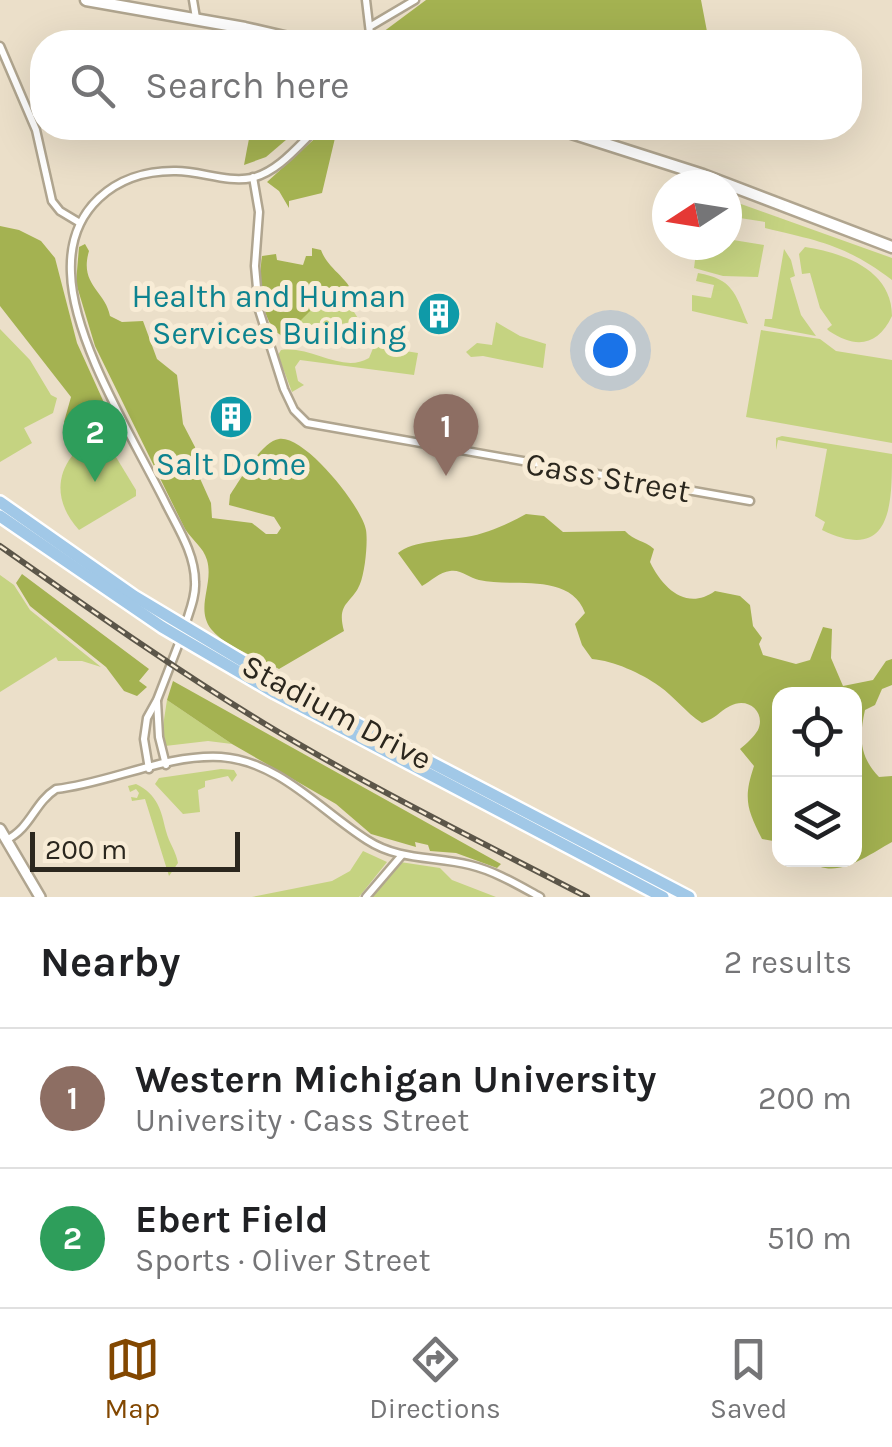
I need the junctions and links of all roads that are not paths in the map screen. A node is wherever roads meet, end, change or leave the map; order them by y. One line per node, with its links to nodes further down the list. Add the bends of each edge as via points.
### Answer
1 (86, 0): 5 (main road)
2 (192, 0): 5 (street)
3 (366, 0): 6 (street)
4 (415, 0): 6 (street)
5 (197, 21): 7 (main road)
6 (371, 26): 8 (street)
7 (244, 30)
8 (371, 30)
9 (0, 46): 10 (street)
10 (30, 116)
11 (38, 140): 15 (street, via 52,201)
12 (304, 140): 14 (street, via 277,166)
13 (594, 140): 16 (main road)
14 (253, 177): 15 (street, via 144,174 106,192); 17 (street, Cass Street, via 259,310 284,389 307,423)
15 (80, 223): 20 (street, via 70,271 83,328 192,559 194,592)
16 (892, 247)
17 (750, 501)
18 (0, 502): 20 (main road, Stadium Drive)
19 (0, 516): 20 (main road, Stadium Drive)
20 (183, 633): 21 (street); 30 (main road, Stadium Drive, via 330,724); 31 (main road, Stadium Drive)
21 (158, 700): 22 (street); 23 (street, via 145,729)
22 (166, 765): 23 (street); 26 (street, via 203,758 247,762 314,799 367,840)
23 (149, 769): 25 (street, via 56,790)
24 (0, 829): 25 (street)
25 (6, 840): 27 (street)
26 (402, 855): 28 (street); 29 (street, via 477,866)
27 (40, 897)
28 (366, 897)
29 (540, 897)
30 (664, 897)
31 (688, 897)

